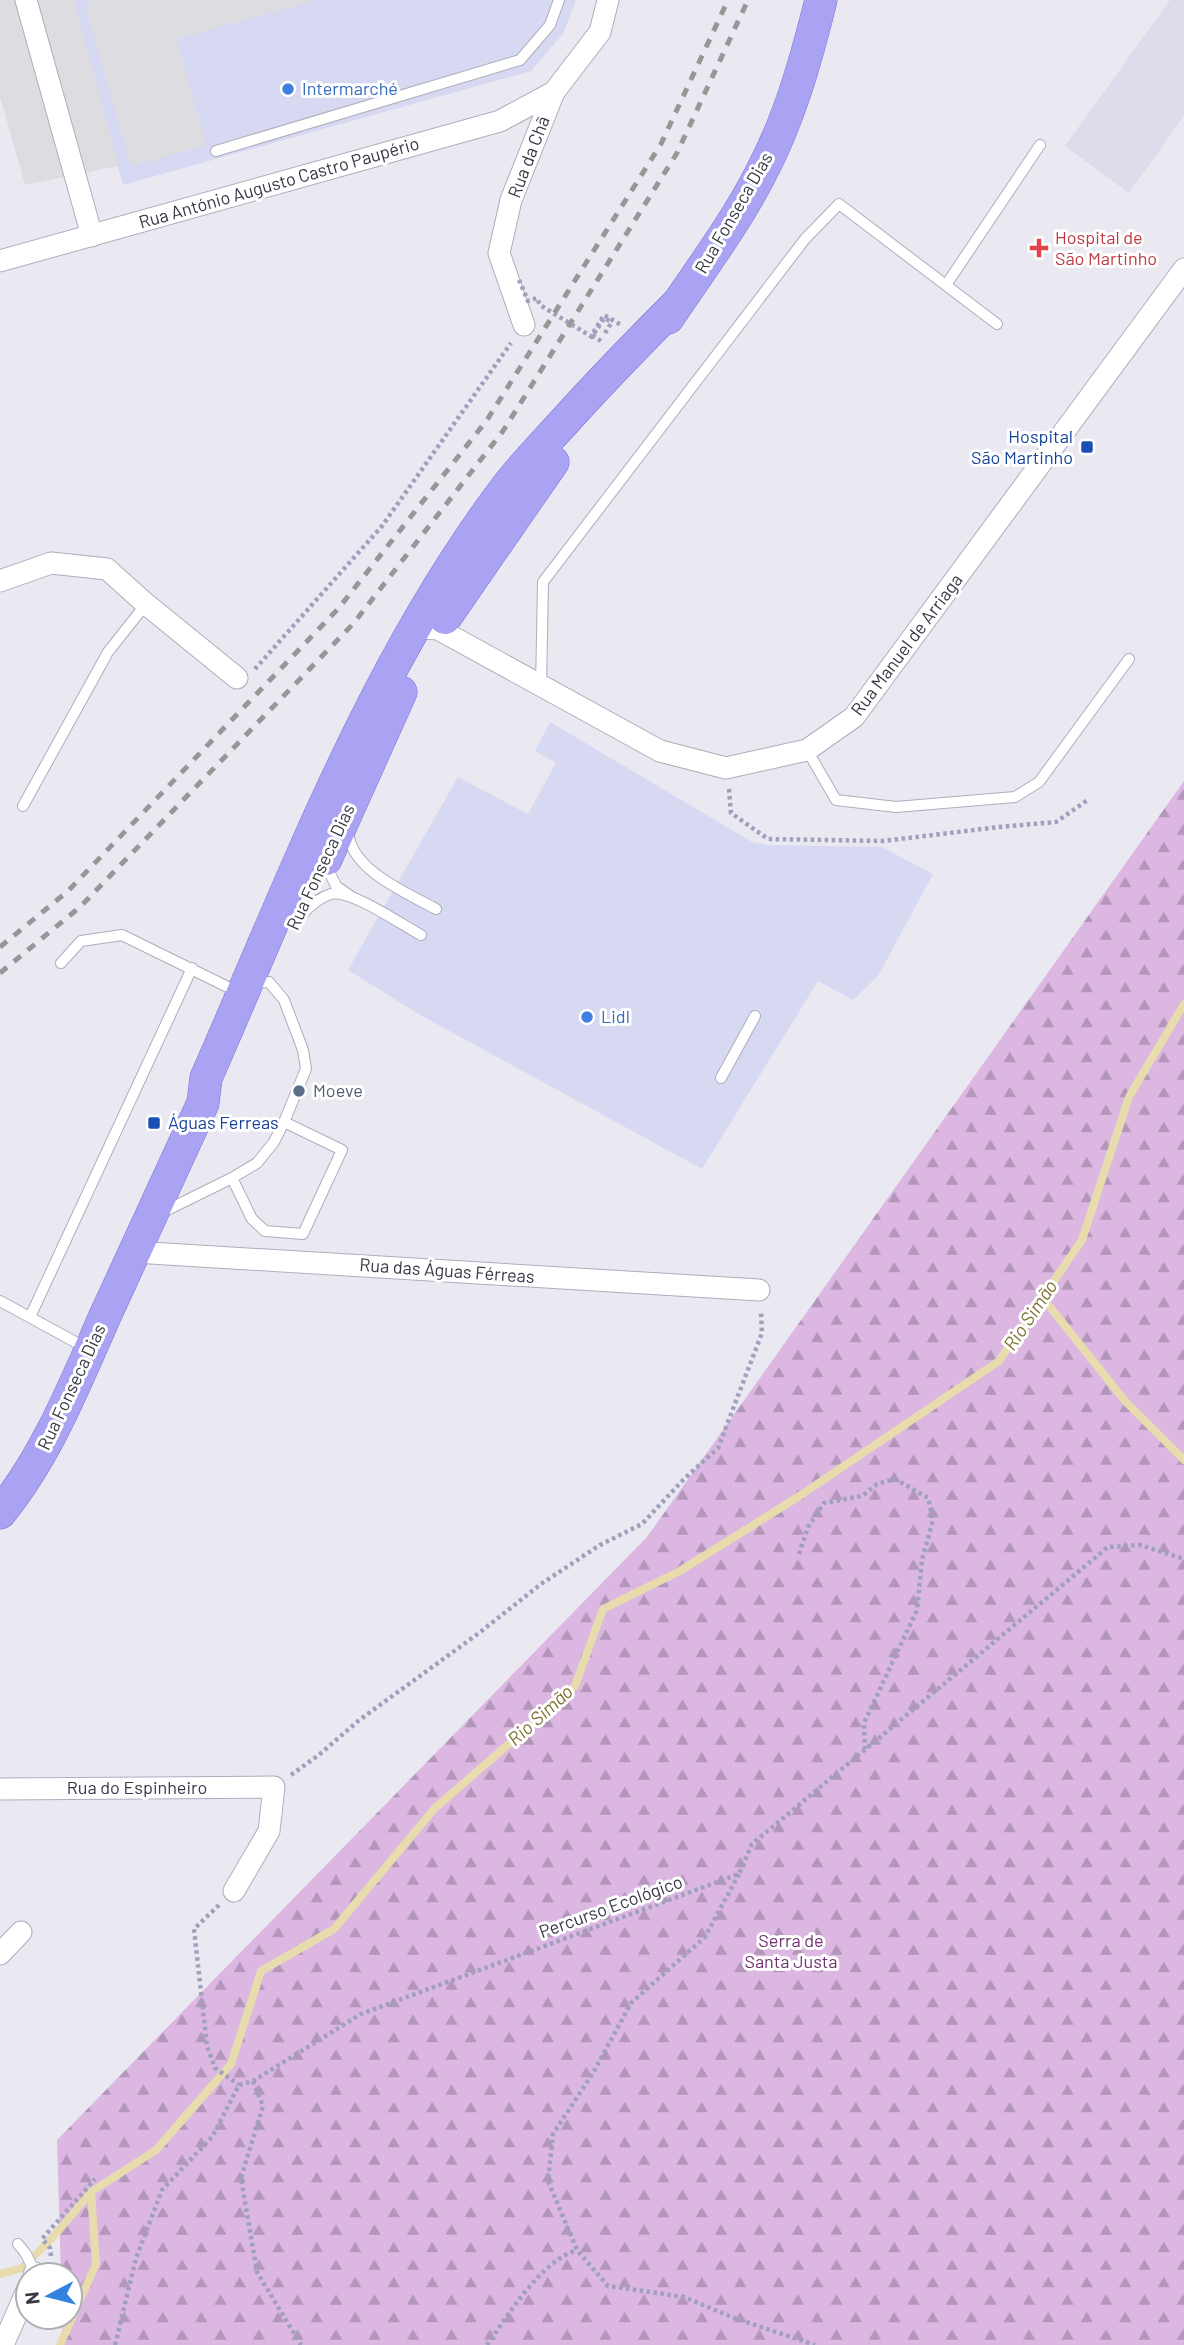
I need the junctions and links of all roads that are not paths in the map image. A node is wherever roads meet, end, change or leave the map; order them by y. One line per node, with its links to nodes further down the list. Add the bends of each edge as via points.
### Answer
1 (26, 0): 8 (street)
2 (559, 0): 7 (lane, via 550,25 520,60)
3 (608, 0): 5 (street, Rua da Chã, via 600,32)
4 (821, 0): 12 (main road, Rua Fonseca Dias, via 801,79 761,173)
5 (554, 92): 8 (street, Rua António Augusto Castro Paupério, via 500,121); 14 (street, Rua da Chã, via 512,200 499,253)
6 (1040, 145): 11 (lane)
7 (216, 151)
8 (92, 236): 9 (street, Rua António Augusto Castro Paupério)
9 (0, 261)
10 (1184, 270): 24 (street, Rua Manuel de Arriaga, via 854,717)
11 (946, 285): 13 (lane); 22 (lane, via 839,204 805,239 543,582)
12 (679, 302): 15 (main road, Rua Fonseca Dias, via 623,356); 18 (main road, Rua Fonseca Dias, via 630,376 549,467)
13 (998, 324)
14 (524, 326)
15 (519, 473): 18 (street, Rua Fonseca Dias, via 499,518 441,603 435,619); 19 (main road, Rua Fonseca Dias)
16 (0, 581): 17 (street, via 51,562 107,569)
17 (146, 604): 21 (street); 26 (lane, via 108,652)
18 (438, 629): 19 (street, via 423,628); 22 (street, Rua Manuel de Arriaga); 25 (main road, Rua Fonseca Dias, via 401,693)
19 (406, 641): 23 (main road, Rua Fonseca Dias)
20 (1129, 659): 24 (lane, via 1038,782 1015,797 896,807 836,800)
21 (237, 678)
22 (541, 687): 24 (street, Rua Manuel de Arriaga, via 660,751 726,768)
23 (351, 749): 28 (lane, via 344,794 323,849); 30 (main road, Rua Fonseca Dias)
24 (807, 750)
25 (350, 804): 27 (lane, via 348,834); 28 (main road, Rua Fonseca Dias)
26 (23, 806)
27 (361, 861): 28 (lane); 31 (lane)
28 (327, 863): 29 (lane, via 336,886); 30 (main road, Rua Fonseca Dias)
29 (352, 897): 30 (lane, via 334,893); 32 (lane)
30 (291, 909): 35 (main road, Rua Fonseca Dias)
31 (436, 909)
32 (421, 935)
33 (61, 963): 34 (lane, via 81,941 122,935)
34 (192, 968): 35 (lane); 44 (lane)
35 (253, 986): 38 (lane, via 284,1000 303,1050 306,1069); 40 (main road, Rua Fonseca Dias, via 220,1087 203,1103)
36 (755, 1016): 37 (lane)
37 (721, 1078)
38 (284, 1122): 39 (lane, via 257,1163); 39 (lane, via 342,1150 303,1234 265,1231 252,1219)
39 (232, 1178): 40 (lane)
40 (150, 1219): 41 (main road, Rua Fonseca Dias)
41 (135, 1252): 42 (street, Rua das Águas Férreas); 45 (main road, Rua Fonseca Dias)
42 (759, 1290)
43 (0, 1301): 44 (lane)
44 (30, 1317): 45 (lane)
45 (90, 1350): 46 (main road, Rua Fonseca Dias, via 44,1448)
46 (0, 1513)
47 (0, 1789): 48 (street, Rua do Espinheiro, via 274,1787 269,1831)
48 (234, 1891)
49 (21, 1932): 50 (street)
50 (0, 1954)
51 (18, 2244): 52 (lane)
52 (28, 2261)
53 (14, 2317): 54 (street)
54 (2, 2345)

